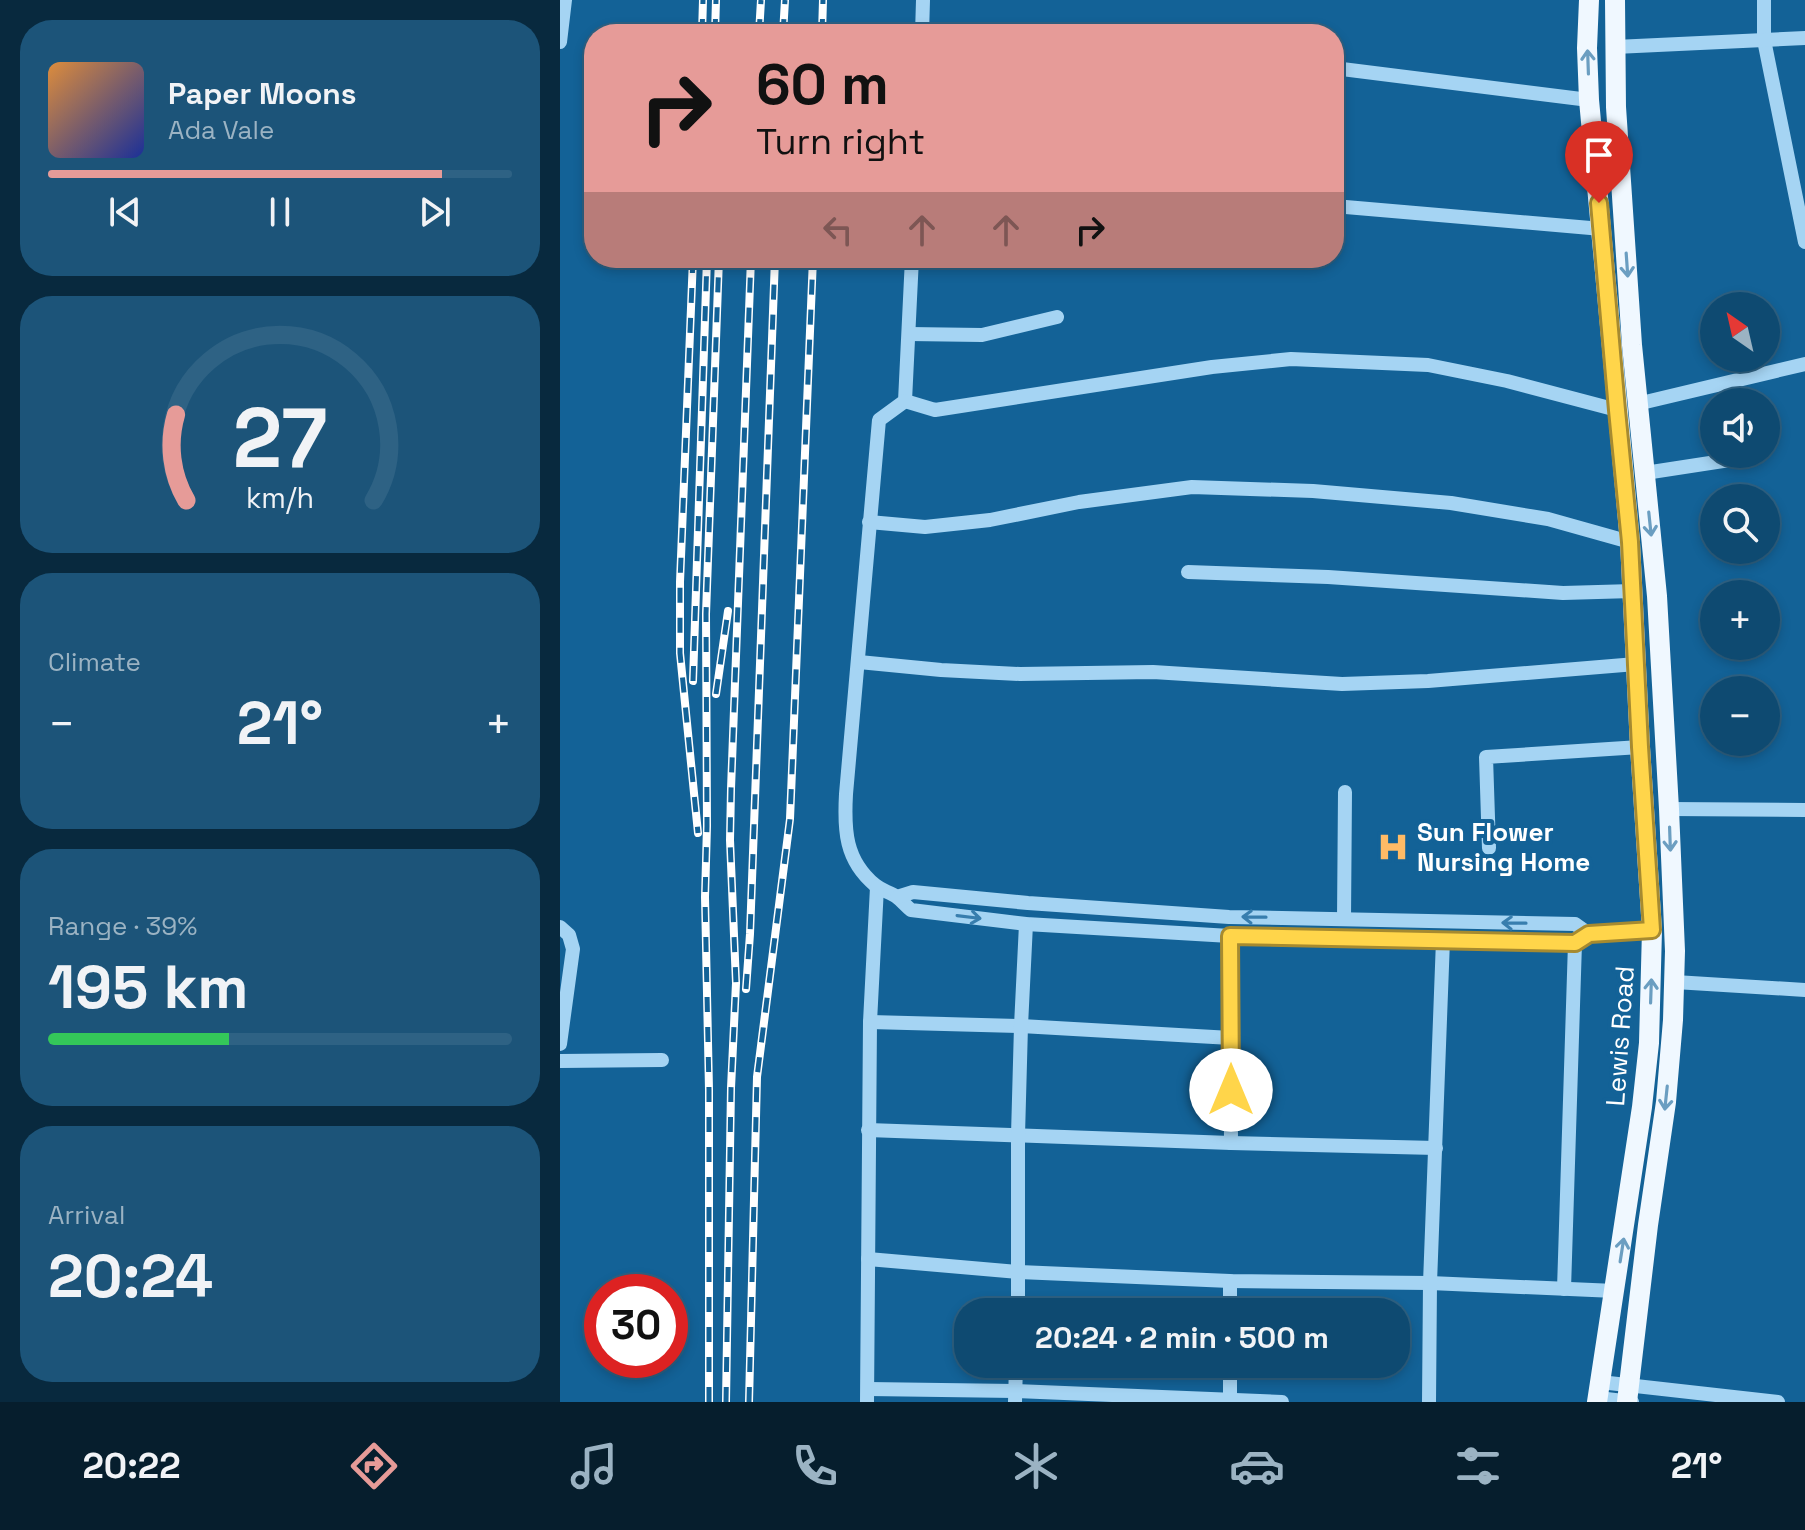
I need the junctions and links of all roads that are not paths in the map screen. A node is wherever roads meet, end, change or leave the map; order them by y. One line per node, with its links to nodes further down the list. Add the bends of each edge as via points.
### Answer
1 (565, 0): 9 (street)
2 (923, 0): 6 (street)
3 (1589, 0): 12 (main road, Lewis Road, one-way to 3)
4 (1615, 0): 10 (main road, Lewis Road)
5 (1764, 0): 8 (street)
6 (922, 24)
7 (1805, 38): 8 (street)
8 (1764, 40): 10 (street); 15 (street)
9 (560, 42)
10 (1615, 47): 19 (main road, Lewis Road, one-way to 19)
11 (1344, 69): 12 (street)
12 (1589, 100): 14 (main road, Lewis Road)
13 (1344, 207): 14 (street)
14 (1602, 229): 19 (main road, Lewis Road)
15 (1805, 242)
16 (912, 268): 18 (street)
17 (1057, 317): 18 (street, via 982,335)
18 (909, 334): 21 (street)
19 (1622, 346): 22 (main road, Lewis Road); 23 (main road, Lewis Road)
20 (1805, 364): 22 (street)
21 (905, 401): 23 (street, via 935,410 1291,359 1428,365); 26 (street, via 879,420)
22 (1637, 404): 25 (main road, Lewis Road)
23 (1617, 410): 27 (main road, Lewis Road)
24 (1700, 465): 25 (street)
25 (1645, 473): 34 (main road, Lewis Road, one-way to 34)
26 (869, 522): 27 (street, via 925,527 1192,487 1451,503 1548,519); 30 (street)
27 (1630, 542): 29 (main road, Lewis Road)
28 (1188, 572): 29 (street, via 1563,593)
29 (1633, 591): 31 (main road, Lewis Road)
30 (859, 662): 31 (street, via 1020,674 1153,672 1342,684); 37 (street, via 844,825 855,861)
31 (1636, 664): 32 (main road, Lewis Road)
32 (1640, 747): 36 (street, via 1486,757); 42 (main road, Lewis Road)
33 (1345, 792): 39 (street)
34 (1669, 809): 35 (street); 47 (main road, Lewis Road, one-way to 47)
35 (1805, 810)
36 (1489, 848)
37 (877, 887): 38 (street); 49 (street)
38 (897, 897): 39 (street, one-way to 38, via 1229,917 913,892); 40 (street, one-way to 40, via 911,910)
39 (1344, 919): 43 (street, one-way to 39, via 1575,924)
40 (1026, 924): 44 (street); 50 (street)
41 (560, 927): 52 (street, via 573,949)
42 (1652, 930): 43 (street); 64 (main road, Lewis Road, one-way to 42, via 1648,1056)
43 (1589, 934): 46 (street)
44 (1230, 936): 45 (street); 51 (street)
45 (1443, 940): 46 (street); 58 (street)
46 (1575, 943): 63 (street)
47 (1675, 982): 48 (street); 71 (main road, Lewis Road, one-way to 71, via 1666,1102)
48 (1805, 990)
49 (870, 1022): 50 (street); 55 (street)
50 (1021, 1026): 51 (street); 56 (street)
51 (1231, 1038): 57 (street)
52 (560, 1044)
53 (662, 1060): 54 (street)
54 (560, 1061)
55 (868, 1130): 56 (street); 59 (street)
56 (1018, 1135): 57 (street); 60 (street)
57 (1231, 1143): 58 (street)
58 (1436, 1148): 62 (street)
59 (868, 1259): 60 (street); 69 (street)
60 (1019, 1272): 61 (street); 65 (street)
61 (1230, 1281): 62 (street); 66 (street)
62 (1430, 1283): 63 (street); 74 (street)
63 (1564, 1289): 64 (street)
64 (1615, 1291): 68 (main road, Lewis Road)
65 (1018, 1298)
66 (1230, 1298)
67 (1230, 1378): 72 (street)
68 (1598, 1394): 71 (street)
69 (867, 1396): 70 (street)
70 (1015, 1396): 72 (street)
71 (1629, 1398): 75 (street)
72 (1230, 1401): 73 (street)
73 (1282, 1402)
74 (1429, 1402)
75 (1778, 1402)

